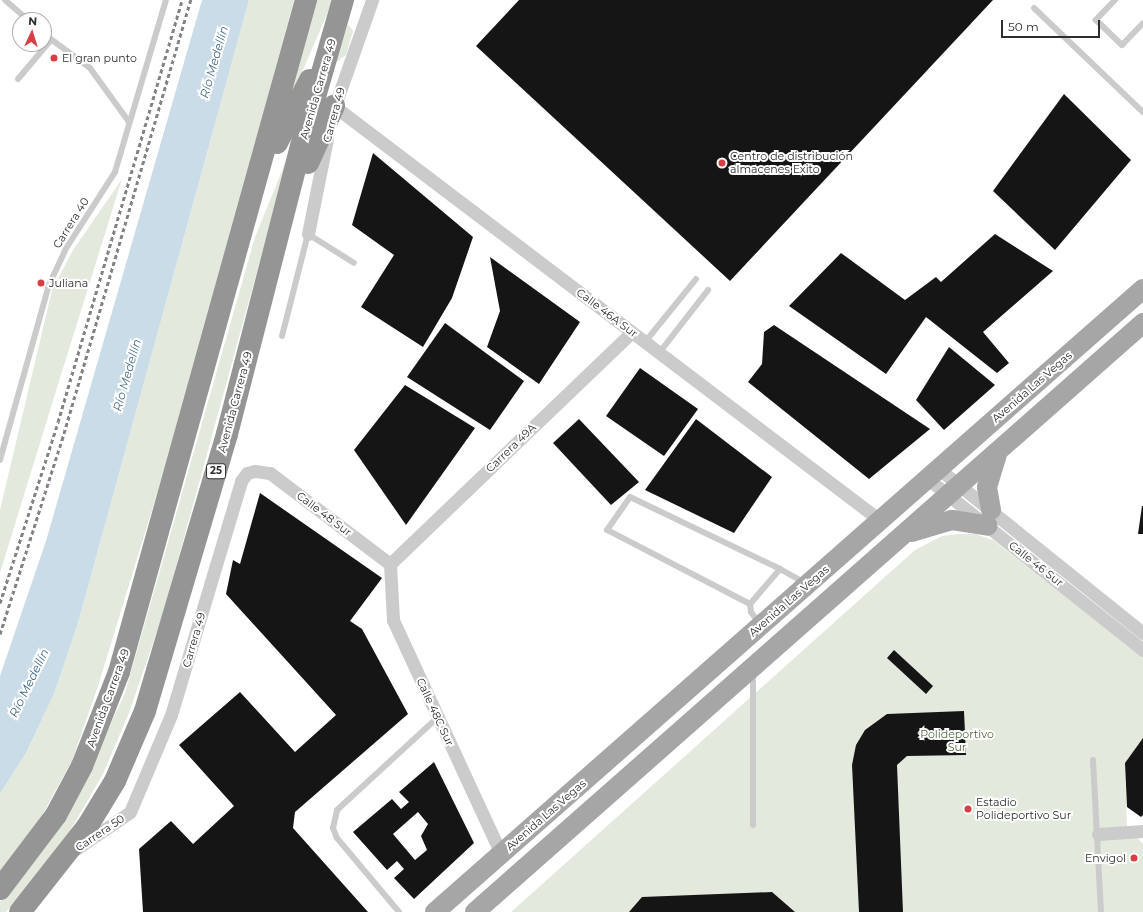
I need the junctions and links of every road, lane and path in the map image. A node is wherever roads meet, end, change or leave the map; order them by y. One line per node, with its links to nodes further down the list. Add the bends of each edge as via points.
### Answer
1 (5, 0): 8 (lane)
2 (166, 0): 16 (lane, Carrera 40)
3 (306, 0): 17 (highway, Avenida Carrera 49)
4 (343, 0): 10 (highway, Avenida Carrera 49 / 25)
5 (1115, 0): 9 (lane, via 1096,20 1122,45)
6 (373, 2): 14 (street, Carrera 49)
7 (1034, 8): 15 (lane)
8 (19, 12)
9 (1143, 23)
10 (331, 40): 17 (highway); 18 (highway, Avenida Carrera 49 / 25)
11 (52, 41): 16 (lane, via 90,68)
12 (41, 52): 13 (lane)
13 (18, 79)
14 (334, 106): 18 (highway); 19 (street, Carrera 49); 25 (street, Calle 46A Sur)
15 (1143, 112)
16 (129, 122): 30 (lane, Carrera 40, via 115,172 65,250 48,285)
17 (258, 180): 53 (highway, Avenida Carrera 49, via 119,672 101,723 56,815)
18 (287, 208): 51 (highway, Avenida Carrera 49 / 25, via 227,434 145,711 115,781)
19 (308, 234): 20 (lane); 26 (lane)
20 (354, 264)
21 (696, 279): 27 (lane)
22 (1143, 289): 32 (main road, Avenida Las Vegas)
23 (708, 290): 28 (lane)
24 (1143, 322): 29 (main road)
25 (632, 332): 27 (street, Calle 46A Sur); 37 (street, Carrera 49A)
26 (282, 336)
27 (645, 342): 28 (street, Calle 46A Sur)
28 (659, 353): 35 (street, Calle 46A Sur)
29 (998, 451): 33 (main road); 34 (main road, via 989,474)
30 (0, 460)
31 (255, 471): 37 (street, Calle 48 Sur, via 270,474); 47 (street, Carrera 49, via 247,473 241,481 171,714)
32 (934, 474): 33 (street, Calle 46 Sur); 35 (main road, Avenida Las Vegas)
33 (954, 490): 34 (street, Calle 46 Sur); 36 (main road)
34 (989, 518): 36 (main road, via 952,520 926,526); 42 (street, Calle 46 Sur); 43 (street, Calle 46 Sur)
35 (880, 521): 39 (main road, Avenida Las Vegas)
36 (901, 536): 44 (main road)
37 (390, 564): 45 (street, Calle 48C Sur, via 393,620)
38 (780, 568): 39 (lane); 40 (lane); 40 (lane, via 630,497 607,530)
39 (808, 585): 41 (main road, Avenida Las Vegas)
40 (750, 604): 41 (lane, via 751,612)
41 (761, 626): 52 (main road, Avenida Las Vegas)
42 (1143, 633)
43 (1143, 650)
44 (753, 667): 48 (lane); 57 (main road)
45 (438, 717): 52 (street, Calle 48C Sur); 55 (lane, via 337,810 333,828 337,838)
46 (1093, 760): 50 (lane)
47 (130, 812): 51 (street, Carrera 50)
48 (753, 825)
49 (1143, 831): 50 (street)
50 (1098, 834): 58 (lane)
51 (69, 853): 54 (highway, Avenida Carrera 49 / 25)
52 (501, 854): 56 (main road, Avenida Las Vegas)
53 (0, 889)
54 (20, 912)
55 (399, 912)
56 (435, 912)
57 (475, 912)
58 (1101, 912)

